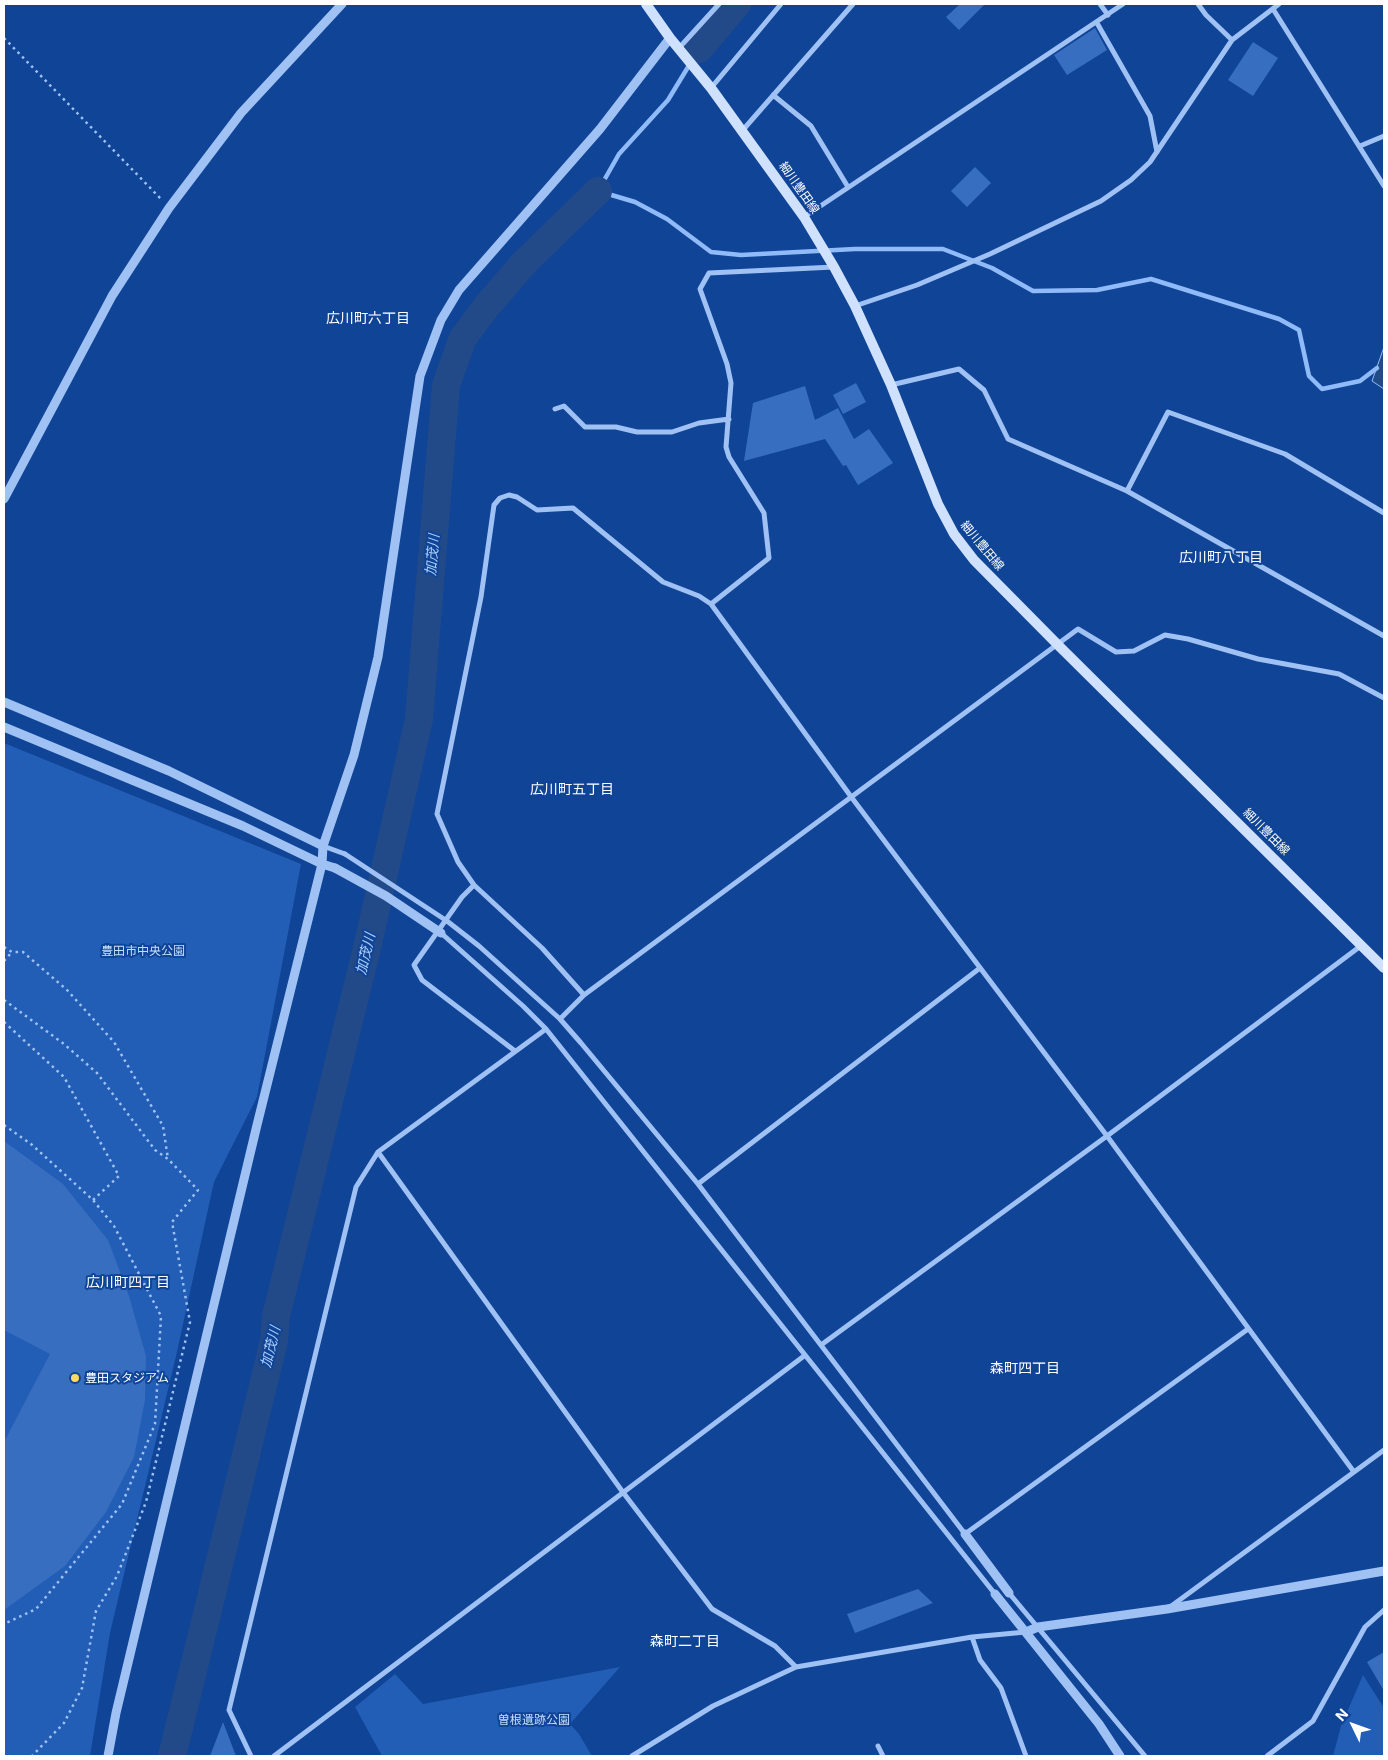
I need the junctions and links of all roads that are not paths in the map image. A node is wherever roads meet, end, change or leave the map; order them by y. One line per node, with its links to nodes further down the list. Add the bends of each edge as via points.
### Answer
1 (342, 4): 32 (street, via 241,114 170,208 112,296)
2 (646, 4): 13 (main road, 細川豊田線)
3 (719, 4): 15 (street)
4 (781, 4): 16 (street)
5 (853, 4): 17 (street)
6 (1100, 4): 11 (street)
7 (1123, 4): 11 (street)
8 (1198, 4): 14 (street)
9 (1279, 4): 10 (street)
10 (1273, 9): 14 (street); 20 (street)
11 (1108, 15): 12 (street)
12 (1097, 22): 21 (street, via 1150,116); 24 (street)
13 (670, 38): 15 (main road, 細川豊田線); 41 (street, via 600,129 480,263 440,320 420,376 378,657 354,756)
14 (1232, 40): 21 (street)
15 (680, 50): 16 (main road, 細川豊田線)
16 (711, 88): 18 (main road, 細川豊田線)
17 (773, 95): 18 (street); 24 (street, via 811,126)
18 (742, 131): 25 (main road, 細川豊田線)
19 (1384, 136): 20 (street)
20 (1360, 146): 22 (street)
21 (1157, 152): 27 (street, via 1131,180 1101,201 986,256)
22 (1383, 180): 23 (street)
23 (1384, 186)
24 (848, 187): 25 (street)
25 (804, 216): 26 (main road, 細川豊田線)
26 (834, 267): 27 (main road, 細川豊田線); 30 (street, via 709,273 700,289 727,364 731,383)
27 (855, 306): 28 (main road, 細川豊田線)
28 (891, 385): 31 (street, via 959,369 984,390 1008,439); 36 (main road, 細川豊田線, via 938,504 954,534 974,560)
29 (555, 409): 30 (street, via 564,406 584,427 616,427 637,432 672,432 700,423)
30 (729, 419): 34 (street, via 726,447 764,513 769,558)
31 (1127, 491): 33 (street, via 1168,412 1285,454); 35 (street)
32 (4, 499)
33 (1384, 513)
34 (711, 604): 40 (street); 43 (street, via 664,582 573,508 537,510 509,495 494,505 481,597 437,814 458,862)
35 (1384, 636)
36 (1058, 645): 37 (street, via 1078,629 1116,652 1134,651 1164,635 1258,659 1339,674); 40 (street); 45 (main road, 細川豊田線)
37 (1384, 698)
38 (4, 702): 41 (street, via 169,771)
39 (4, 727): 42 (street, via 243,826)
40 (852, 798): 46 (street); 48 (street)
41 (322, 846): 42 (street); 49 (street, bridge, via 345,854 447,921)
42 (322, 864): 44 (street, bridge, via 386,896); 72 (street)
43 (474, 885): 48 (street, via 542,948); 51 (street, via 414,965 422,980)
44 (440, 933): 50 (street)
45 (1362, 944): 47 (main road, 細川豊田線); 52 (street)
46 (980, 968): 52 (street); 54 (street)
47 (1384, 968)
48 (584, 995): 49 (street)
49 (560, 1019): 54 (street)
50 (546, 1029): 51 (street); 57 (street)
51 (515, 1051): 53 (street)
52 (1107, 1136): 55 (street); 56 (street)
53 (378, 1152): 60 (street); 73 (street, via 356,1187 229,1710)
54 (698, 1184): 56 (street)
55 (1248, 1329): 59 (street); 61 (street)
56 (821, 1345): 61 (street)
57 (804, 1356): 60 (street); 64 (street)
58 (1384, 1450): 59 (street)
59 (1354, 1472): 65 (street)
60 (622, 1491): 70 (street, via 712,1609 775,1646); 74 (street)
61 (964, 1534): 63 (street)
62 (1384, 1571): 65 (street)
63 (1009, 1592): 67 (street)
64 (994, 1594): 68 (street)
65 (1167, 1609): 67 (street)
66 (1384, 1610): 80 (street, via 1365,1627 1313,1721)
67 (1038, 1627): 68 (street); 79 (street)
68 (1026, 1632): 69 (street); 78 (street, via 1099,1724)
69 (972, 1637): 70 (street); 77 (street, via 980,1660 1001,1688)
70 (796, 1667): 75 (street, via 713,1706)
71 (878, 1746): 76 (street)
72 (108, 1756)
73 (251, 1756)
74 (274, 1756)
75 (632, 1756)
76 (883, 1756)
77 (1026, 1756)
78 (1120, 1756)
79 (1145, 1756)
80 (1267, 1756)

